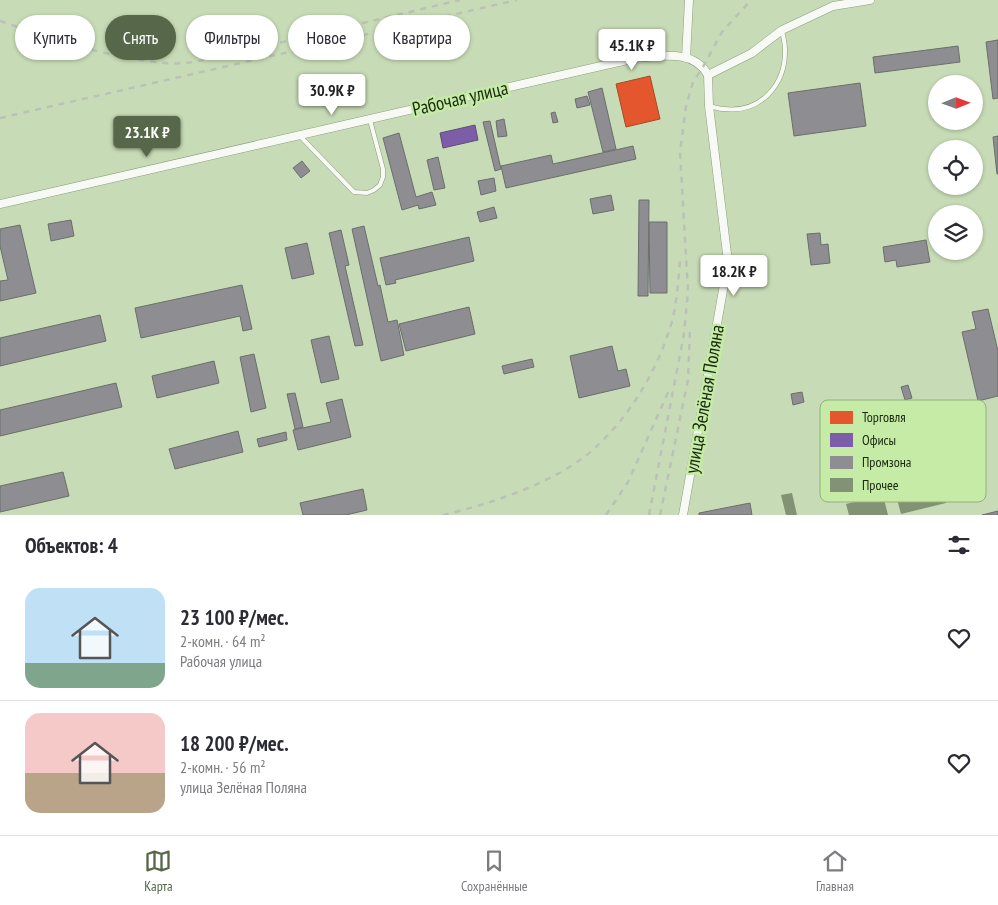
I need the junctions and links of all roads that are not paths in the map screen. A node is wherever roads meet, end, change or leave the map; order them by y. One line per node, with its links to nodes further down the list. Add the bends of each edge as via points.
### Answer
1 (689, 0): 4 (street)
2 (870, 0): 3 (street, via 833,6)
3 (782, 30): 5 (street, via 752,53); 6 (lane, via 784,64 781,77 770,94 741,109 724,110)
4 (686, 58): 5 (street, via 697,62); 7 (street, Рабочая улица, via 636,58)
5 (708, 75): 6 (street, улица Зелёная Поляна)
6 (709, 106): 10 (street, улица Зелёная Поляна, via 728,262)
7 (370, 119): 8 (street, Рабочая улица); 8 (lane, via 383,177 380,185 367,193 360,194 348,188)
8 (299, 135): 9 (street, Рабочая улица)
9 (0, 204)
10 (683, 515)

